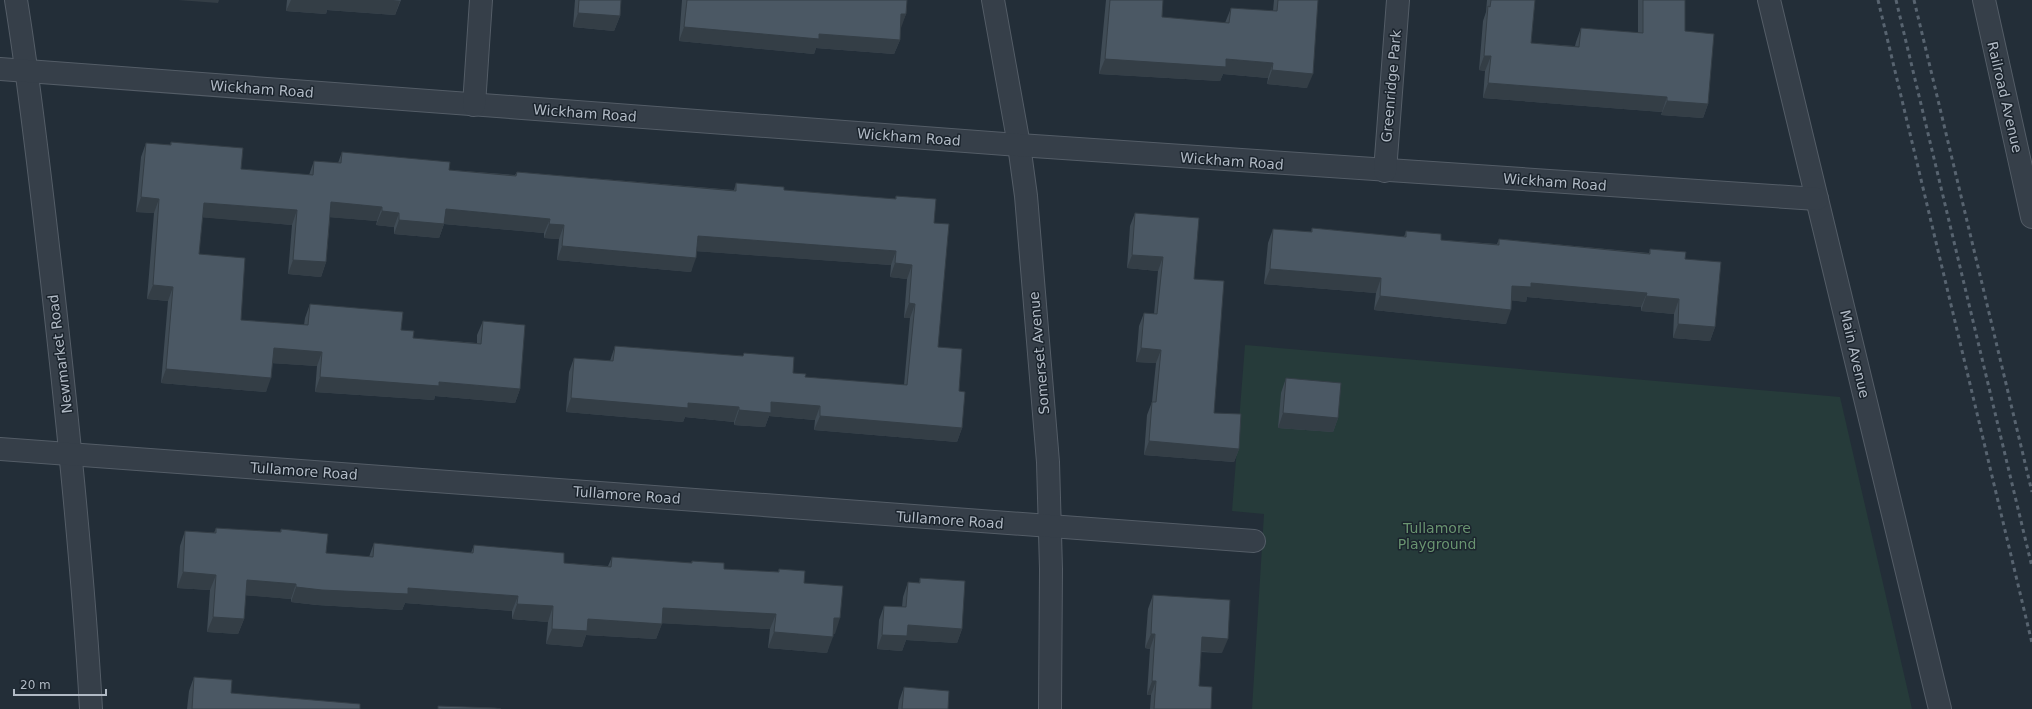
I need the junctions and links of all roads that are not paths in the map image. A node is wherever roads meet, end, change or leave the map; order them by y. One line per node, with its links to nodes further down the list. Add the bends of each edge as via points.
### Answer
1 (16, 0): 8 (street, Newmarket Road)
2 (482, 0): 9 (street)
3 (993, 0): 10 (street, Somerset Avenue)
4 (1398, 0): 11 (street, Greenridge Park)
5 (1769, 0): 12 (street, Main Avenue)
6 (1984, 0): 13 (street, Railroad Avenue)
7 (0, 69): 8 (street, Wickham Road)
8 (28, 72): 9 (street, Wickham Road); 15 (street, Newmarket Road)
9 (474, 105): 10 (street, Wickham Road)
10 (1019, 146): 11 (street, Wickham Road); 16 (street, Somerset Avenue, via 1026,196 1048,454)
11 (1384, 171): 12 (street, Wickham Road)
12 (1817, 199): 20 (street, Main Avenue)
13 (2032, 217)
14 (0, 449): 15 (street, Tullamore Road)
15 (72, 454): 16 (street, Tullamore Road); 18 (street, Newmarket Road, via 87,635)
16 (1050, 527): 17 (street, Tullamore Road); 19 (street, Somerset Avenue)
17 (1254, 541)
18 (90, 709)
19 (1050, 709)
20 (1940, 709)

